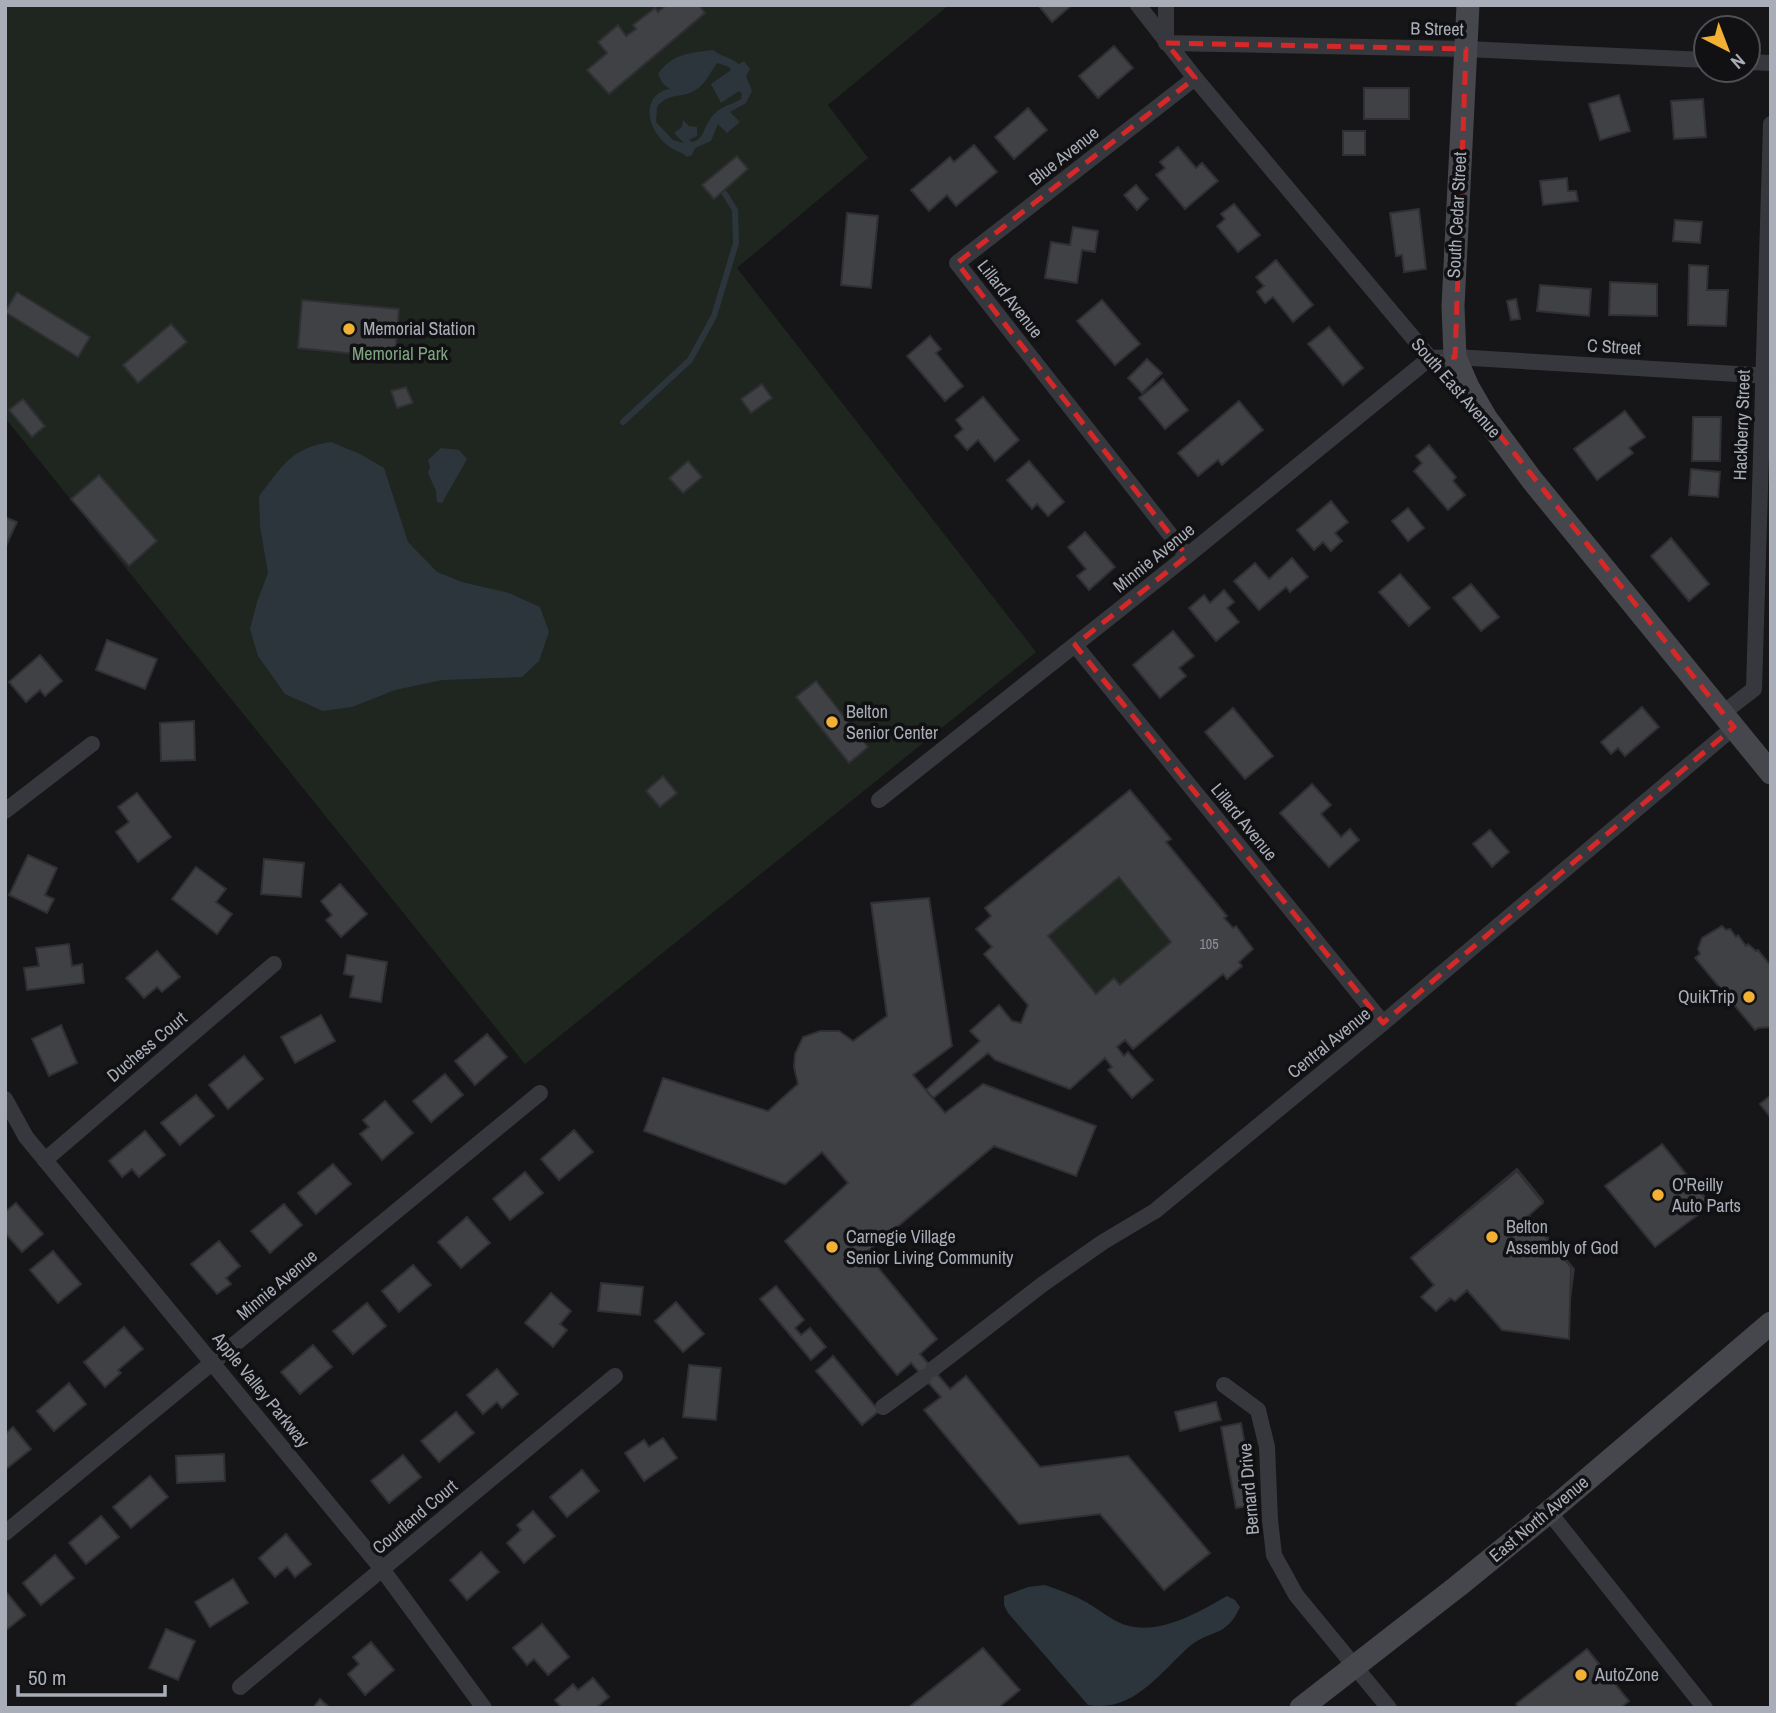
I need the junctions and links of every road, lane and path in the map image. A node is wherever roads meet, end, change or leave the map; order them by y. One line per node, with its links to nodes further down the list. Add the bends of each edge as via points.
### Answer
1 (1138, 5): 4 (street, South East Avenue)
2 (1166, 5): 4 (street)
3 (1468, 5): 5 (main road, South Cedar Street)
4 (1166, 43): 5 (street, B Street); 7 (street, South East Avenue)
5 (1466, 49): 6 (street, B Street); 10 (main road, South Cedar Street, via 1453,306)
6 (1692, 59)
7 (1195, 78): 9 (street, Blue Avenue); 11 (street, South East Avenue)
8 (1771, 124): 12 (street, Hackberry Street)
9 (957, 263): 14 (street, Lillard Avenue)
10 (1455, 357): 11 (street); 12 (street, C Street); 13 (main road, South Cedar Street)
11 (1430, 358): 13 (street, South East Avenue); 14 (street, Minnie Avenue)
12 (1766, 375): 16 (street, Hackberry Street)
13 (1486, 418): 18 (main road, South East Avenue)
14 (1187, 556): 15 (street, Minnie Avenue)
15 (1075, 645): 21 (street, Minnie Avenue); 24 (street, Lillard Avenue)
16 (1754, 689): 17 (street); 18 (street)
17 (1771, 690)
18 (1728, 720): 20 (main road, South East Avenue); 24 (street, Central Avenue)
19 (92, 744): 22 (street)
20 (1771, 773)
21 (879, 800)
22 (5, 811)
23 (274, 964): 27 (street, Duchess Court)
24 (1383, 1023): 32 (street, Central Avenue, via 1155,1210 1044,1284)
25 (540, 1093): 29 (street, Minnie Avenue)
26 (5, 1100): 27 (street, Apple Valley Parkway)
27 (45, 1160): 29 (street, Apple Valley Parkway)
28 (1771, 1323): 33 (main road, East North Avenue)
29 (214, 1363): 34 (street, Minnie Avenue); 35 (street, Apple Valley Parkway)
30 (615, 1376): 35 (street, Courtland Court)
31 (1224, 1385): 36 (street, Bernard Drive, via 1258,1410 1267,1447 1275,1555 1296,1595)
32 (883, 1407)
33 (1549, 1512): 36 (main road, East North Avenue); 41 (street)
34 (5, 1533)
35 (382, 1569): 37 (street, Courtland Court); 38 (street, Apple Valley Parkway)
36 (1356, 1666): 39 (main road, East North Avenue); 40 (street, Bernard Drive)
37 (240, 1688)
38 (484, 1708)
39 (1301, 1708)
40 (1389, 1708)
41 (1705, 1708)

